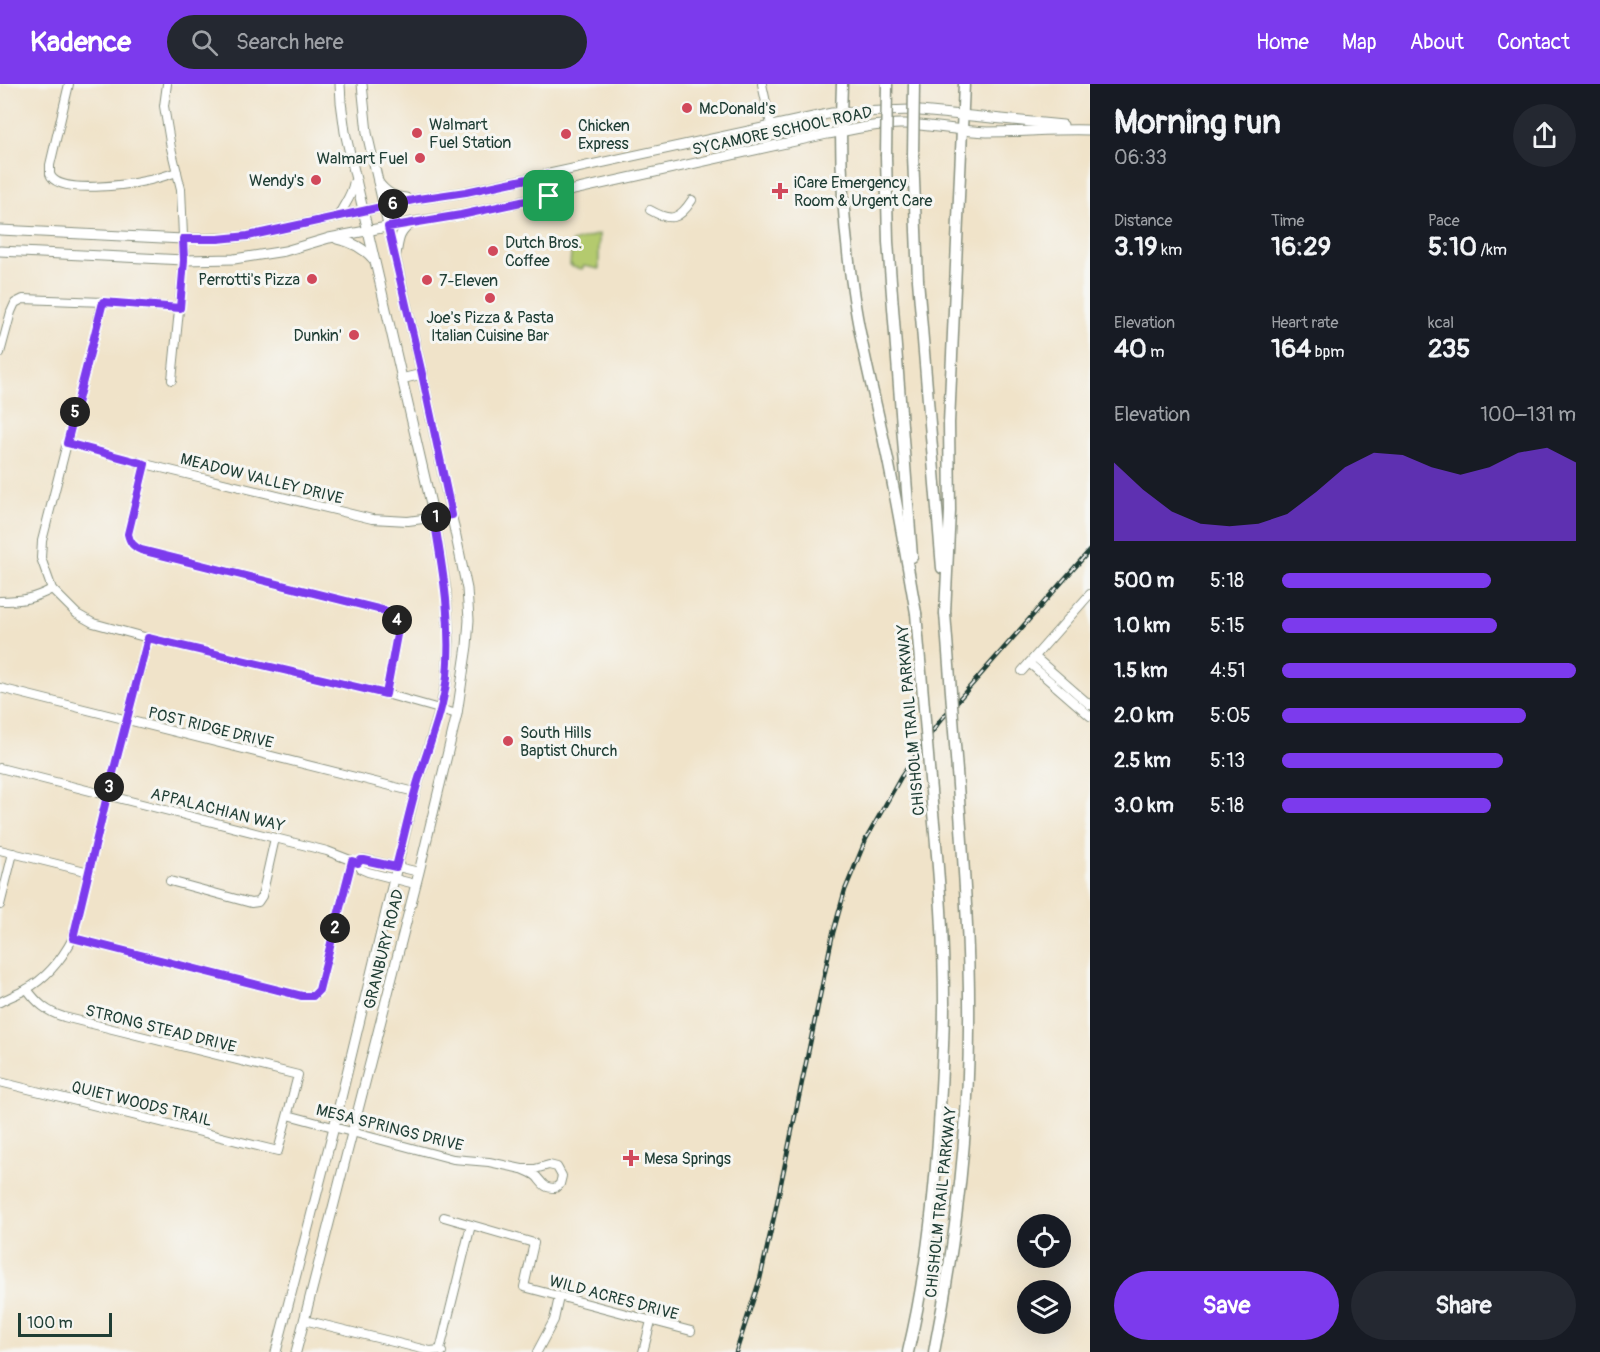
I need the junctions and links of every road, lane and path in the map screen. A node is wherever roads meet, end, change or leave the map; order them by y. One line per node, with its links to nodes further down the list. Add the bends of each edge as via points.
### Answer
1 (69, 84): 18 (street, via 50,165 53,179 62,185 80,187 118,185)
2 (167, 84): 18 (street, via 165,106)
3 (340, 84): 20 (main road, GRANBURY ROAD)
4 (362, 84): 21 (main road, GRANBURY ROAD)
5 (762, 84): 12 (street)
6 (842, 84): 10 (highway)
7 (887, 84): 52 (highway, CHISHOLM TRAIL PARKWAY, bridge, via 888,252)
8 (914, 84): 53 (highway, CHISHOLM TRAIL PARKWAY, bridge, via 918,280)
9 (964, 84): 11 (highway)
10 (841, 113): 11 (main road, SYCAMORE SCHOOL ROAD, via 900,110); 12 (main road, SYCAMORE SCHOOL ROAD); 15 (highway)
11 (963, 116): 13 (main road, SYCAMORE SCHOOL ROAD, via 1048,122); 14 (highway)
12 (771, 125): 16 (main road, SYCAMORE SCHOOL ROAD)
13 (1089, 130): 14 (main road, SYCAMORE SCHOOL ROAD)
14 (963, 131): 15 (main road, SYCAMORE SCHOOL ROAD, via 906,124); 53 (highway)
15 (842, 132): 17 (main road, SYCAMORE SCHOOL ROAD); 52 (highway, via 845,231 854,301)
16 (657, 150): 17 (main road); 19 (main road, SYCAMORE SCHOOL ROAD)
17 (662, 171): 22 (main road, SYCAMORE SCHOOL ROAD)
18 (177, 172): 34 (street)
19 (546, 175): 22 (main road); 23 (main road, SYCAMORE SCHOOL ROAD)
20 (355, 177): 27 (main road, GRANBURY ROAD); 28 (main road, via 349,201)
21 (377, 180): 23 (main road, via 396,197); 25 (main road, GRANBURY ROAD)
22 (549, 196): 29 (main road, SYCAMORE SCHOOL ROAD)
23 (418, 199): 25 (main road, SYCAMORE SCHOOL ROAD)
24 (692, 200): 26 (street, via 675,217 663,217)
25 (383, 206): 27 (main road, SYCAMORE SCHOOL ROAD); 30 (main road, GRANBURY ROAD)
26 (650, 210)
27 (363, 211): 28 (main road, SYCAMORE SCHOOL ROAD); 32 (main road, GRANBURY ROAD)
28 (339, 216): 34 (main road, SYCAMORE SCHOOL ROAD, via 248,236)
29 (413, 222): 30 (main road, SYCAMORE SCHOOL ROAD); 36 (main road, via 399,237)
30 (388, 227): 32 (main road, SYCAMORE SCHOOL ROAD); 36 (main road, GRANBURY ROAD)
31 (0, 231): 34 (main road, SYCAMORE SCHOOL ROAD)
32 (367, 231): 33 (main road, SYCAMORE SCHOOL ROAD); 38 (main road, GRANBURY ROAD)
33 (329, 238): 37 (main road, SYCAMORE SCHOOL ROAD, via 234,259); 38 (main road, via 355,244)
34 (183, 239): 37 (street)
35 (0, 250): 37 (main road, SYCAMORE SCHOOL ROAD)
36 (395, 259): 42 (main road, GRANBURY ROAD)
37 (184, 260): 40 (street)
38 (376, 262): 43 (main road, GRANBURY ROAD)
39 (103, 302): 40 (street); 41 (street, via 17,301); 45 (street)
40 (180, 308): 44 (street)
41 (0, 353)
42 (422, 374): 43 (main road); 47 (main road, GRANBURY ROAD)
43 (401, 379): 48 (main road, GRANBURY ROAD)
44 (172, 380)
45 (67, 443): 46 (street, MEADOW VALLEY DRIVE); 49 (street, via 42,541 42,558)
46 (145, 464): 48 (street, MEADOW VALLEY DRIVE, via 372,519); 58 (street, via 128,534 134,546 390,612 399,624)
47 (452, 515): 48 (street, MEADOW VALLEY DRIVE); 61 (main road, GRANBURY ROAD, via 468,589 469,620)
48 (434, 518): 60 (main road, GRANBURY ROAD, via 446,591 449,641)
49 (52, 589): 51 (street, via 22,601); 54 (street, via 77,614 93,623)
50 (1090, 594): 55 (street)
51 (0, 601)
52 (916, 612): 93 (highway, CHISHOLM TRAIL PARKWAY, bridge, via 940,878 944,1006 934,1196)
53 (945, 613): 99 (highway, CHISHOLM TRAIL PARKWAY, bridge, via 968,939 969,1027 953,1242)
54 (148, 638): 58 (street); 63 (street)
55 (1032, 660): 56 (street); 59 (street); 62 (street)
56 (1022, 671)
57 (0, 688): 63 (street, POST RIDGE DRIVE)
58 (386, 694): 60 (street)
59 (1090, 705)
60 (440, 710): 61 (street); 65 (main road, GRANBURY ROAD)
61 (457, 714): 73 (main road, GRANBURY ROAD)
62 (1090, 716)
63 (126, 720): 65 (street, POST RIDGE DRIVE); 66 (street)
64 (0, 768): 66 (street, APPALACHIAN WAY)
65 (415, 792): 71 (main road, GRANBURY ROAD)
66 (107, 796): 67 (street, APPALACHIAN WAY); 72 (street)
67 (275, 838): 70 (street, APPALACHIAN WAY); 75 (street, via 258,902)
68 (0, 850): 69 (street)
69 (13, 853): 72 (street); 77 (street)
70 (355, 862): 71 (street, APPALACHIAN WAY, via 364,860); 74 (street, APPALACHIAN WAY, via 361,869); 78 (street, via 319,990 313,996)
71 (396, 867): 73 (street, APPALACHIAN WAY); 74 (main road, GRANBURY ROAD)
72 (89, 872): 78 (street)
73 (419, 872): 76 (main road, GRANBURY ROAD)
74 (394, 878): 76 (street, APPALACHIAN WAY); 83 (main road, GRANBURY ROAD)
75 (170, 881)
76 (415, 884): 84 (main road, GRANBURY ROAD)
77 (0, 905)
78 (73, 938): 79 (street, via 54,966)
79 (27, 989): 80 (street); 82 (street, STRONG STEAD DRIVE, via 43,1007 63,1017 298,1076)
80 (0, 1002)
81 (0, 1082): 82 (street, QUIET WOODS TRAIL, via 278,1151)
82 (288, 1115): 83 (street, MESA SPRINGS DRIVE)
83 (334, 1127): 84 (street, MESA SPRINGS DRIVE); 89 (main road, GRANBURY ROAD)
84 (352, 1132): 85 (street, MESA SPRINGS DRIVE, via 453,1159); 90 (main road, GRANBURY ROAD)
85 (522, 1169): 85 (street, MESA SPRINGS DRIVE, via 547,1187 555,1188 562,1178 553,1165)
86 (444, 1217): 87 (street, WILD ACRES DRIVE)
87 (471, 1225): 88 (street, WILD ACRES DRIVE, via 534,1243 524,1287); 94 (street)
88 (559, 1297): 91 (street, WILD ACRES DRIVE); 97 (street, via 554,1320)
89 (285, 1315): 90 (main road); 95 (main road, GRANBURY ROAD)
90 (304, 1320): 94 (street); 96 (main road, GRANBURY ROAD)
91 (651, 1321): 92 (street, WILD ACRES DRIVE); 98 (street)
92 (692, 1331)
93 (909, 1350)
94 (441, 1351)
95 (276, 1352)
96 (296, 1352)
97 (537, 1352)
98 (643, 1352)
99 (934, 1352)

